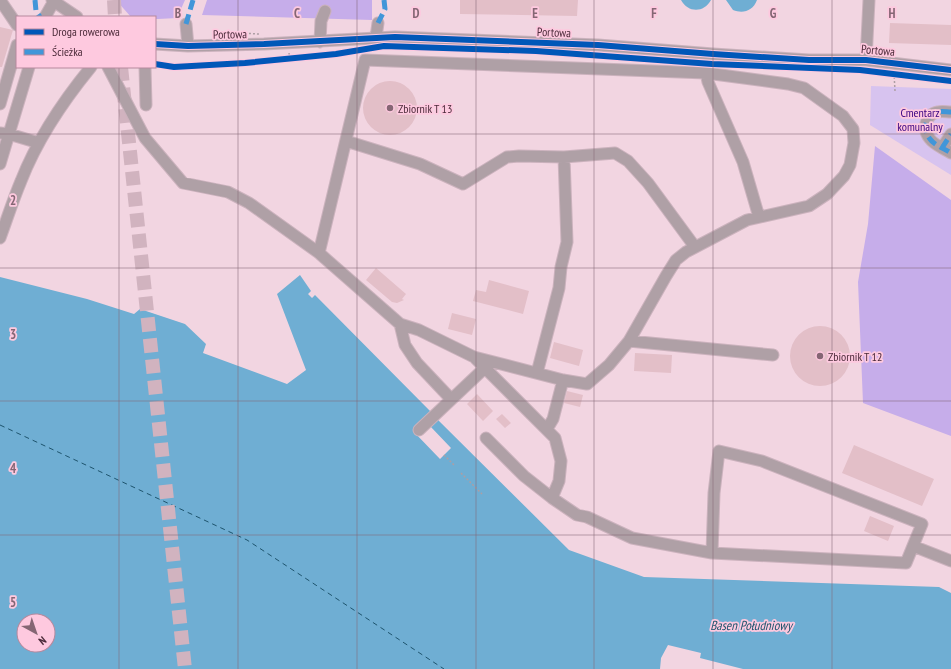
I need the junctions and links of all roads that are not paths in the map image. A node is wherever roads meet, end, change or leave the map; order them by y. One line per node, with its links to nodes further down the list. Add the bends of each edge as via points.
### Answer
1 (0, 0): 8 (street)
2 (868, 0): 15 (street)
3 (53, 1): 5 (street); 6 (street)
4 (325, 11): 11 (street, via 320,21)
5 (46, 16)
6 (76, 16)
7 (378, 23): 10 (street)
8 (16, 24)
9 (186, 24): 13 (street)
10 (376, 37): 11 (street, Portowa); 15 (street, Portowa, via 598,45 809,60)
11 (320, 42): 13 (street, Portowa)
12 (156, 44): 13 (street, Portowa)
13 (188, 46)
14 (16, 48): 22 (street)
15 (866, 60): 20 (street, Portowa)
16 (29, 68): 25 (street)
17 (90, 68): 28 (street)
18 (109, 68): 35 (street, via 145,138 183,183 228,192 249,203)
19 (146, 68): 23 (street)
20 (951, 70)
21 (706, 73): 27 (street, via 365,60); 32 (street, via 743,162); 32 (street, via 804,88 843,116 853,129 854,143 850,165 844,176 826,194 809,206)
22 (0, 104)
23 (146, 105)
24 (951, 112): 29 (street, via 933,114 925,126 930,140)
25 (4, 133): 28 (street); 31 (street)
26 (951, 134): 29 (street)
27 (346, 140): 30 (street, via 420,164 463,184 507,158); 35 (street)
28 (39, 144): 33 (street, via 21,180)
29 (947, 150)
30 (564, 157): 34 (street, via 615,153 622,156 648,183); 40 (street, via 567,242)
31 (0, 164)
32 (759, 216): 34 (street)
33 (0, 238)
34 (695, 247): 37 (street, via 676,260)
35 (319, 253): 36 (street)
36 (400, 324): 39 (street, via 419,330); 42 (street, via 405,345 417,363)
37 (629, 341): 38 (street); 41 (street, via 587,384)
38 (773, 355)
39 (488, 364): 40 (street); 42 (street); 43 (street)
40 (537, 373): 41 (street)
41 (563, 380): 43 (street, via 553,419)
42 (451, 399): 44 (street)
43 (547, 429): 46 (street, via 556,438 561,461 559,480)
44 (419, 430)
45 (486, 438): 46 (street, via 524,476)
46 (552, 498): 48 (street, via 577,515 587,517 632,538)
47 (913, 546): 48 (street, via 906,563); 48 (street, via 922,524 762,461 719,451 714,492); 49 (street)
48 (712, 553)
49 (951, 561)

